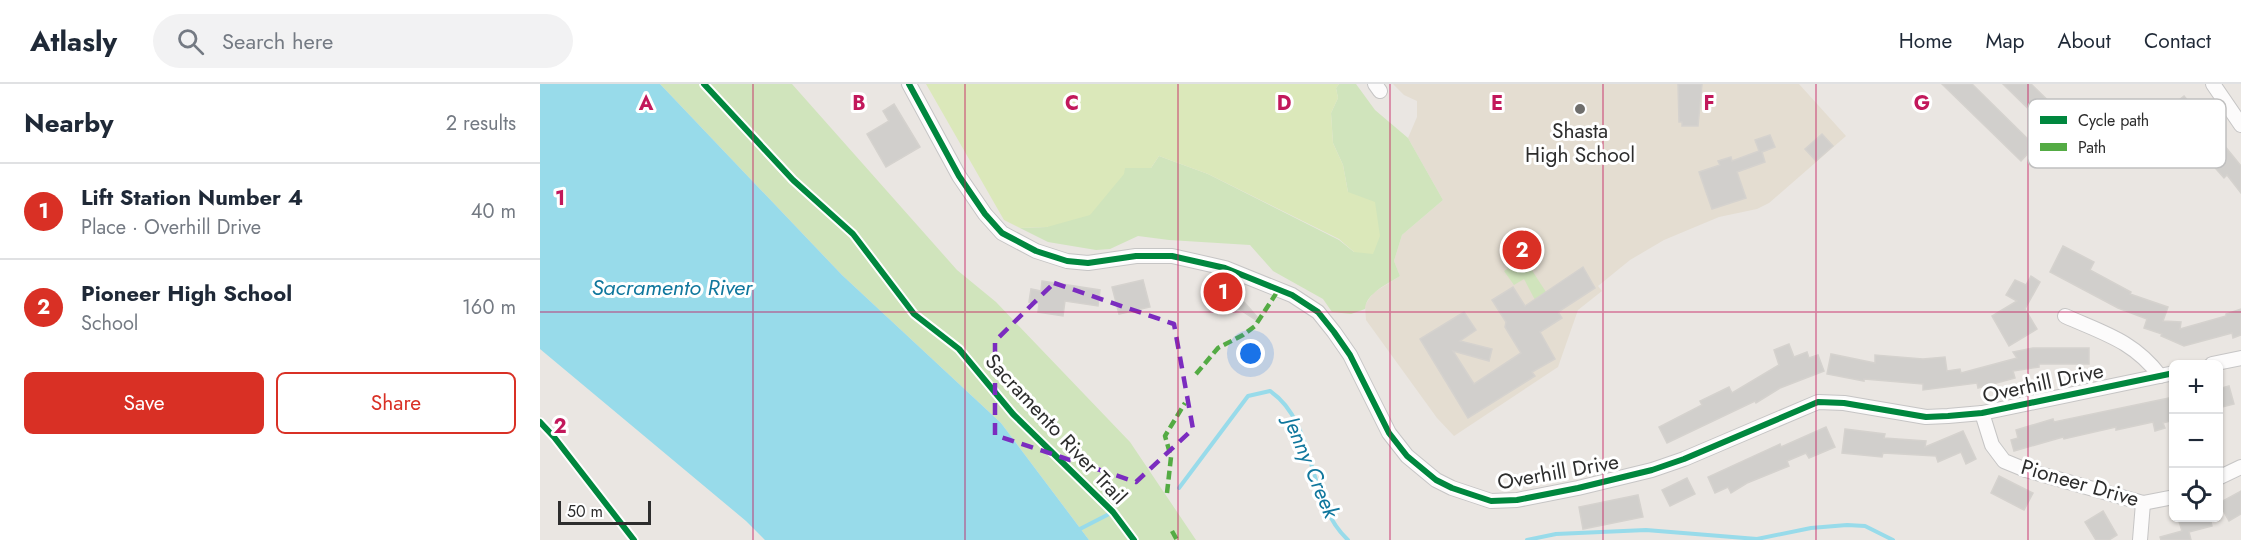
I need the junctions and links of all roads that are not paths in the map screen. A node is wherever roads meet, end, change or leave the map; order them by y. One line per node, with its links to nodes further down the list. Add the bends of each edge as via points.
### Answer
1 (909, 84): 10 (street, Overhill Drive, via 965,186 1002,232 1036,251 1067,261 1172,256 1225,268 1292,295 1318,312 1334,332 1350,355 1389,433 1407,456 1436,480 1469,495 1491,501 1518,500 1620,479 1684,459 1818,402 1926,417)
2 (2213, 84): 3 (street)
3 (2224, 99)
4 (2226, 103): 5 (street)
5 (2241, 124)
6 (2065, 316): 9 (street, via 2118,339)
7 (2241, 358): 8 (street)
8 (2223, 362)
9 (2167, 374): 10 (street, Overhill Drive)
10 (1982, 413): 14 (street, Pioneer Drive, via 1992,445 2004,461)
11 (2241, 467): 12 (street)
12 (2223, 476)
13 (2169, 498): 14 (street, Pioneer Drive)
14 (2144, 503): 15 (street)
15 (2140, 540)

